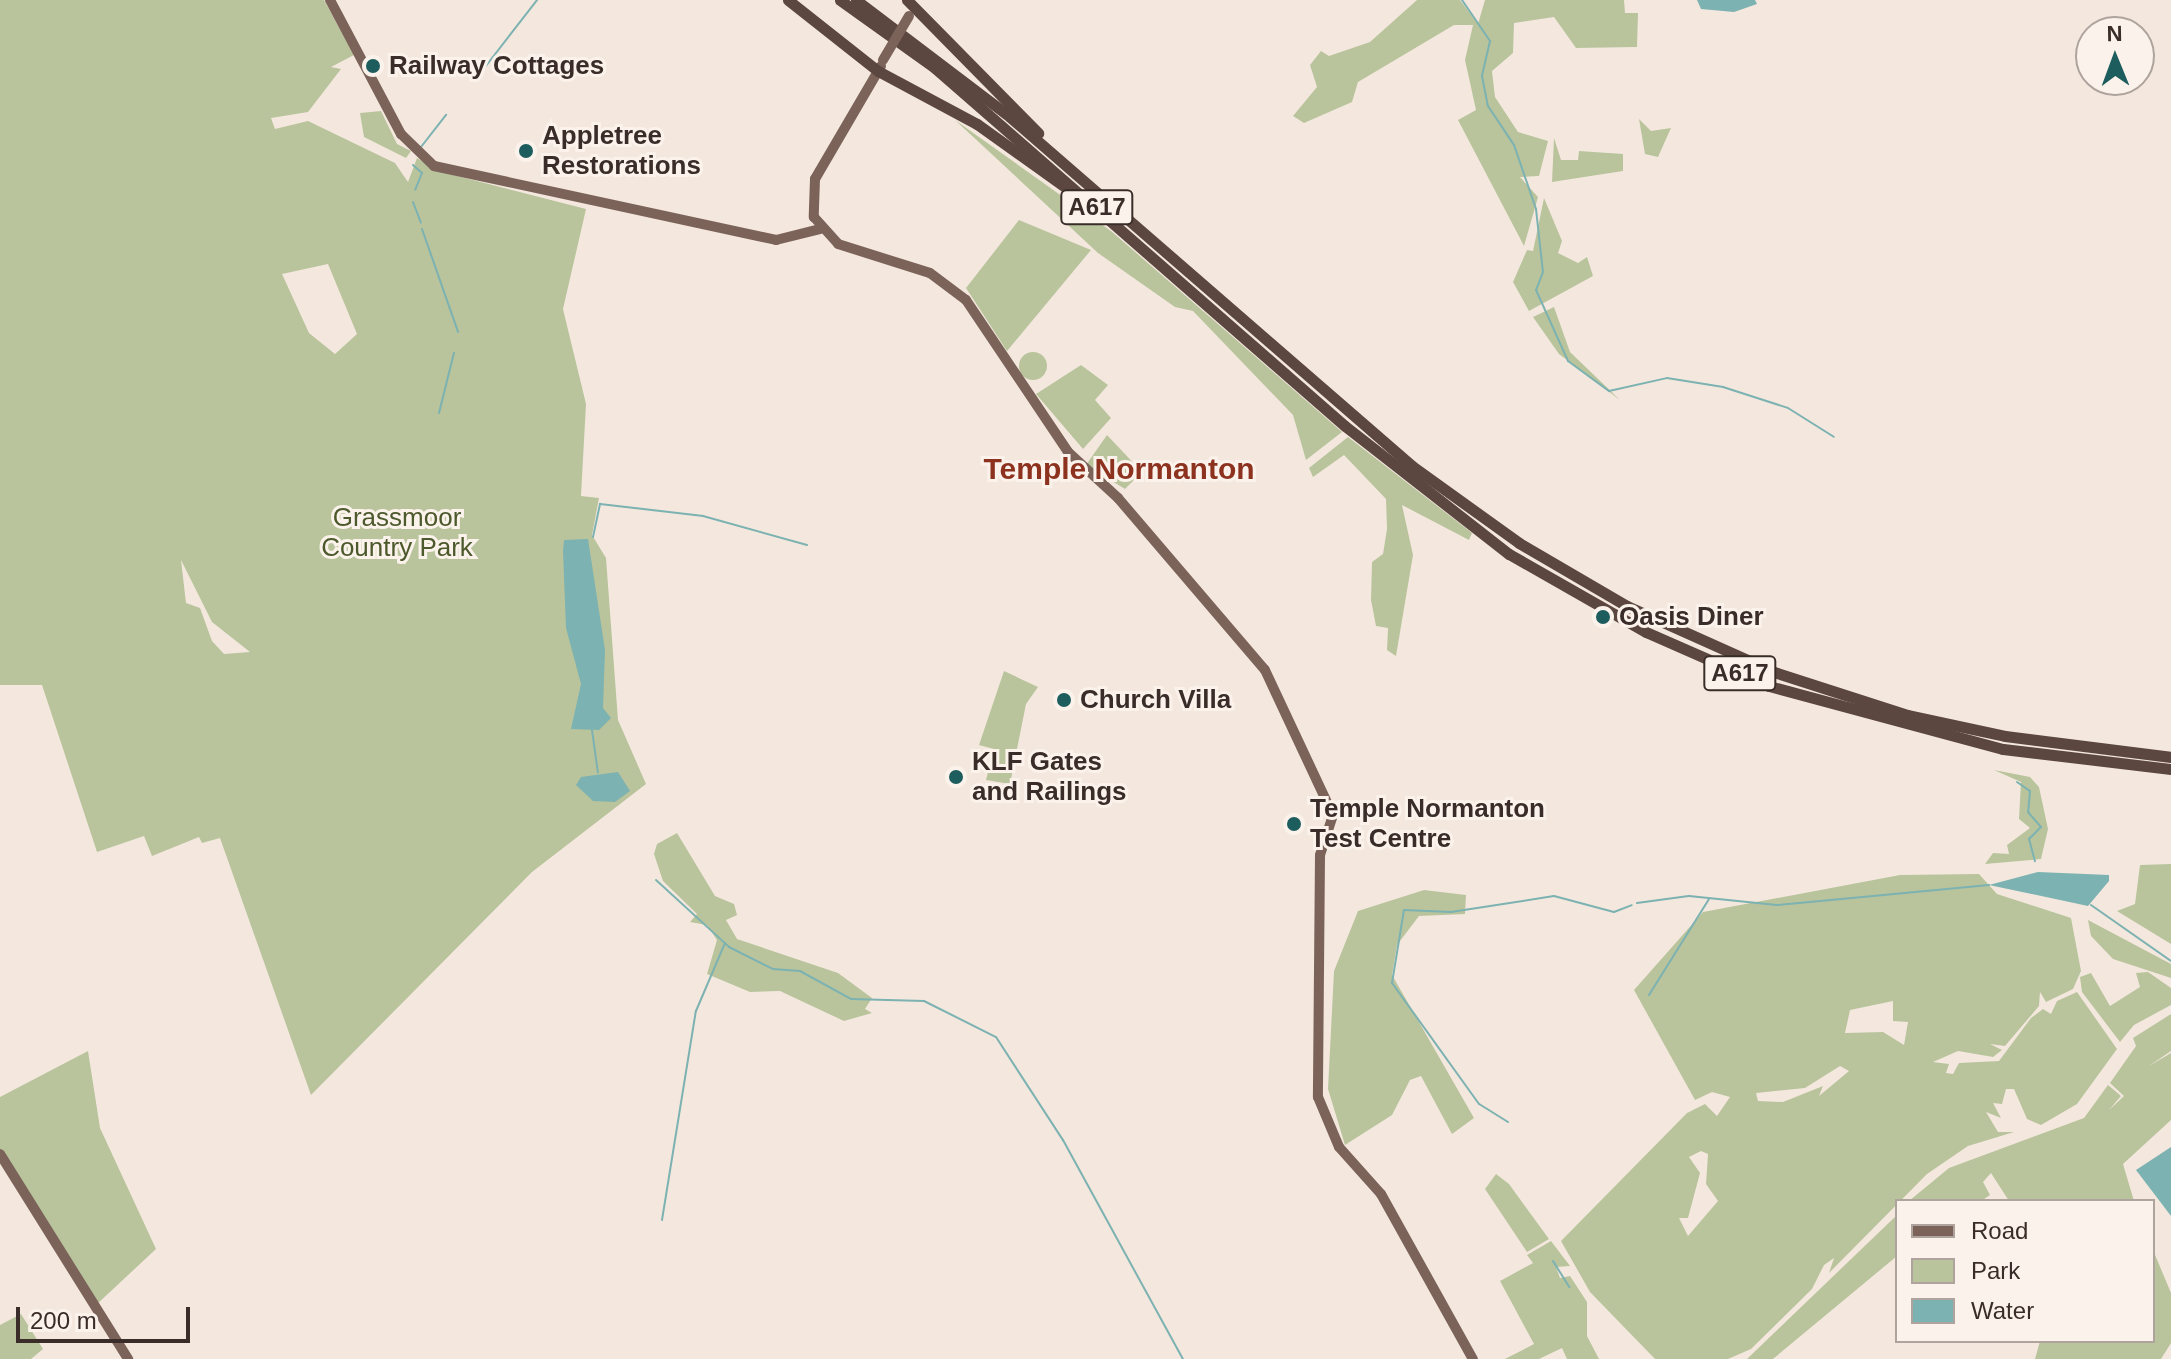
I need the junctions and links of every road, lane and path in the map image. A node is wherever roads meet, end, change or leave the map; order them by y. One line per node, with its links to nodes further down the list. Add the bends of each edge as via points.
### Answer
1 (330, 0): 9 (main road, via 401,134 434,166 776,240)
2 (788, 0): 6 (highway)
3 (840, 0): 8 (highway, A617, via 935,68)
4 (856, 0): 7 (highway, A617, via 949,66)
5 (914, 2): 6 (main road, bridge); 7 (highway)
6 (880, 65): 8 (highway, via 977,124); 9 (main road, via 815,179 812,208)
7 (1104, 200): 10 (highway, A617, via 1374,433 1489,523 1680,633 1777,673 1991,733)
8 (1112, 221): 11 (highway, A617, via 1364,442 1509,554 1646,632 1769,686 2003,749)
9 (820, 229): 14 (main road, via 853,252 930,273 974,308 1068,452 1253,650 1333,815 1322,840 1319,896 1314,1065 1322,1111 1343,1155 1381,1194)
10 (2171, 757)
11 (2171, 769)
12 (0, 1154): 13 (main road)
13 (127, 1358)
14 (1473, 1359)

